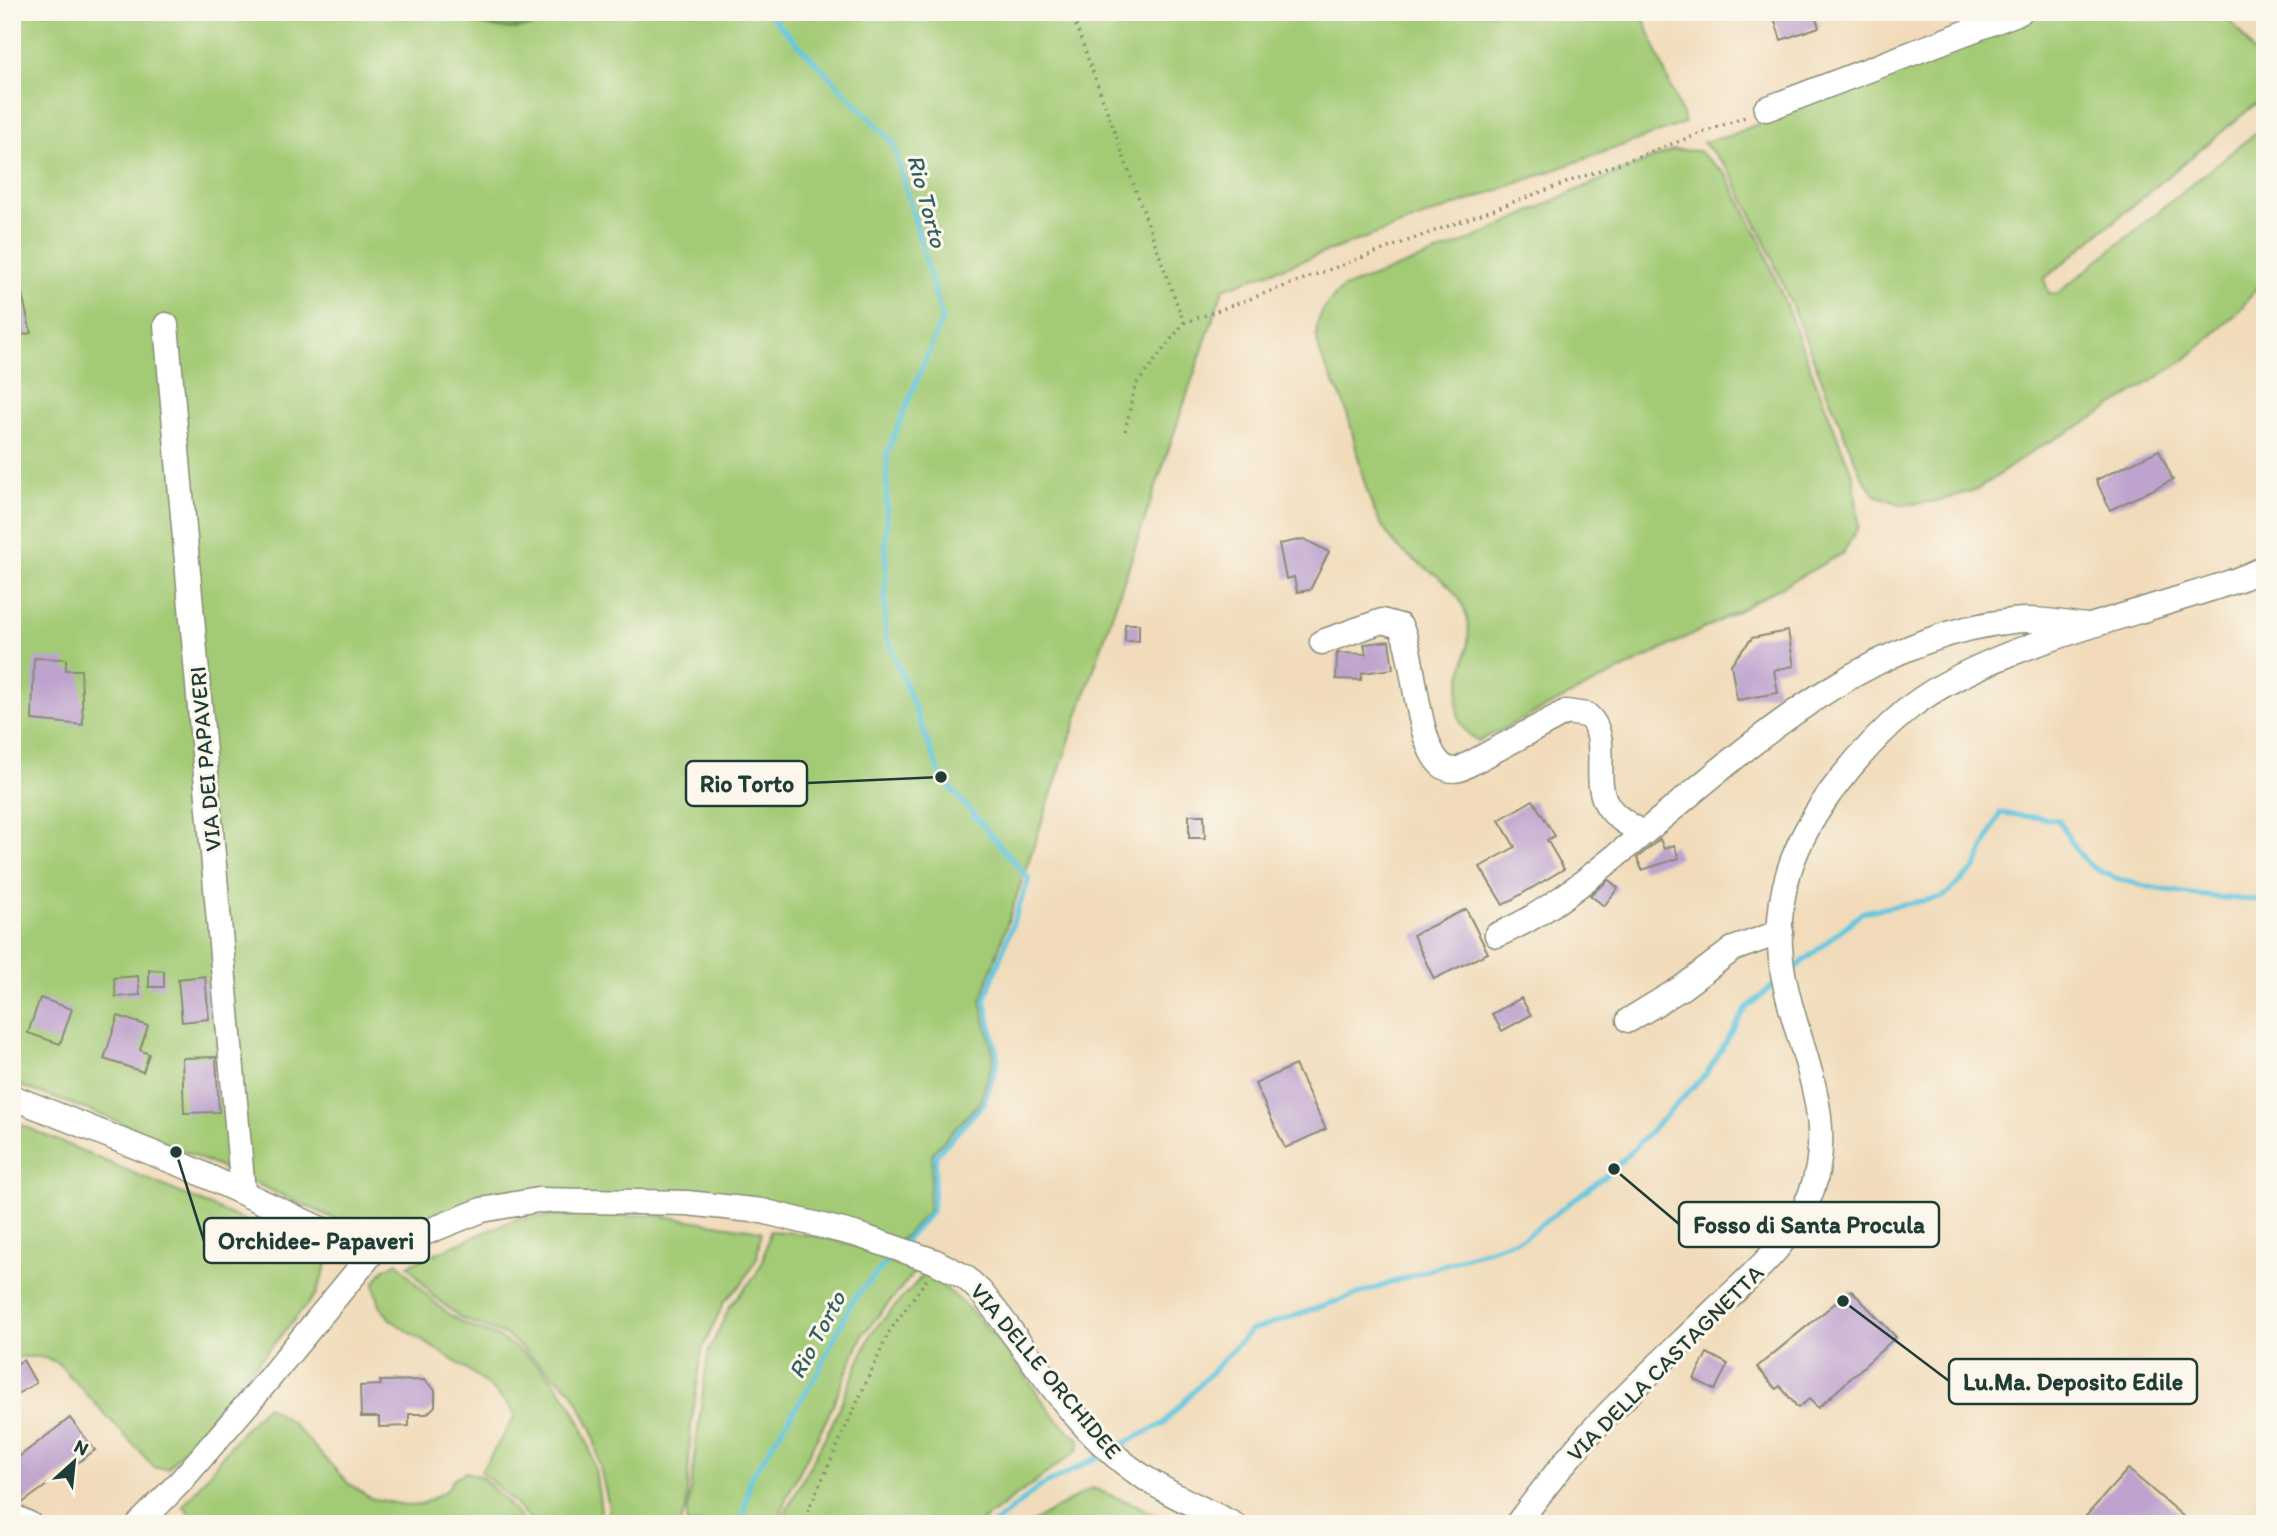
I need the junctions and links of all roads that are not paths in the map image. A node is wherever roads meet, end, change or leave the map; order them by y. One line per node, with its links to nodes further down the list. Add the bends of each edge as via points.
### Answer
1 (2020, 12): 2 (street)
2 (1766, 110)
3 (166, 326): 12 (street, VIA DEI PAPAVERI)
4 (2265, 568): 5 (street, VIA DELLA CASTAGNETTA)
5 (2091, 626): 7 (street, via 2013,620 1957,630 1912,646 1803,707 1707,778); 8 (street, VIA DELLA CASTAGNETTA, via 1973,671 1911,706 1873,741 1850,766 1799,841 1783,884)
6 (1322, 642): 7 (street, via 1382,621 1400,625 1410,648 1426,742 1437,761 1449,770 1461,769 1566,712 1587,715 1599,733 1605,799 1620,818)
7 (1643, 833): 9 (street, via 1550,908)
8 (1781, 932): 10 (street, via 1733,949); 18 (street, VIA DELLA CASTAGNETTA, via 1781,958 1812,1074 1820,1129 1814,1183 1799,1219 1770,1258 1599,1423)
9 (1497, 935)
10 (1629, 1020)
11 (12, 1097): 12 (street, VIA DELLE ORCHIDEE)
12 (243, 1192): 13 (street, VIA DELLE ORCHIDEE, via 342,1240)
13 (377, 1247): 16 (street, via 257,1394); 17 (street, VIA DELLE ORCHIDEE, via 499,1206 567,1199 750,1209 878,1242 965,1277 1101,1442 1139,1475)
14 (12, 1516): 15 (street)
15 (29, 1524)
16 (139, 1524)
17 (1233, 1524)
18 (1517, 1524)

